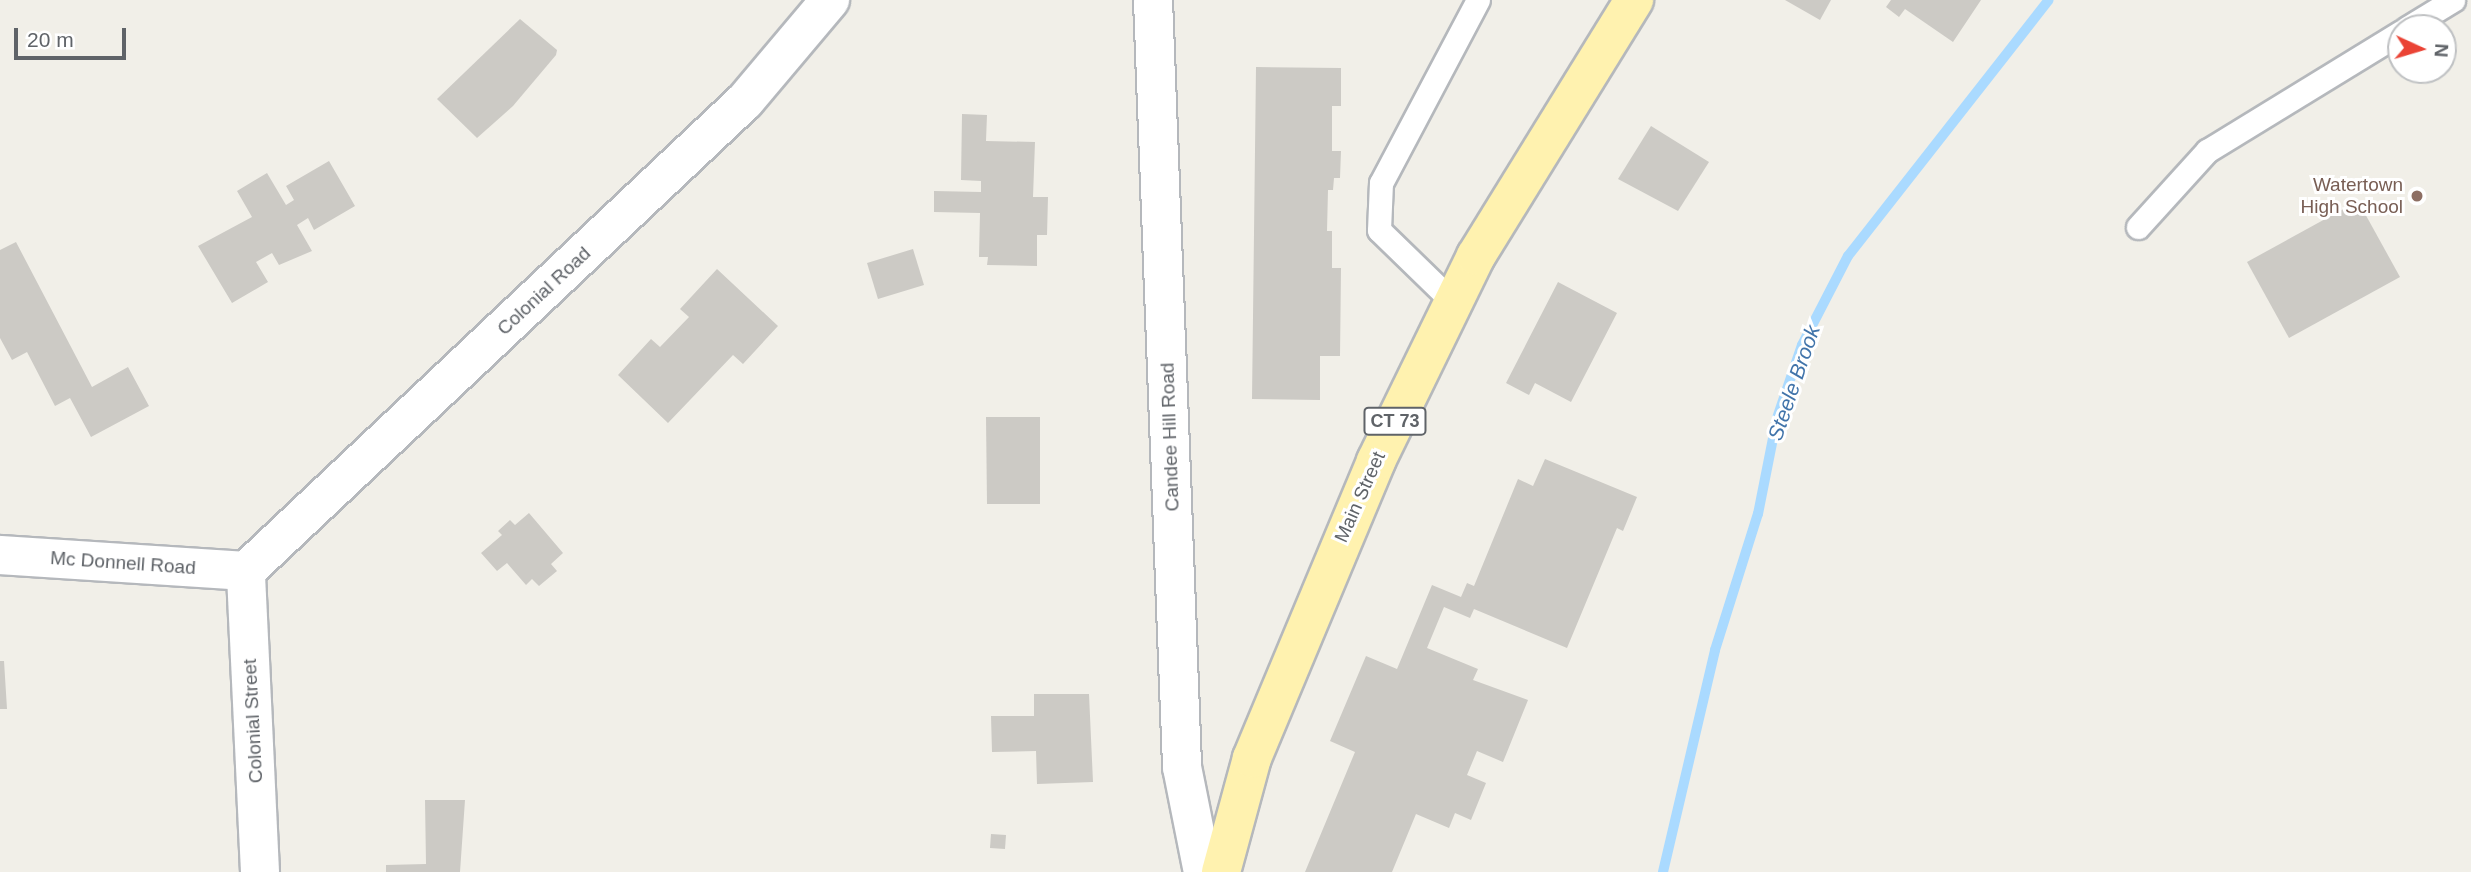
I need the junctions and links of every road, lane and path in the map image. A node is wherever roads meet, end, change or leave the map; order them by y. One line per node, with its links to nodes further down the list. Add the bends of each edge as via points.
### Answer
1 (830, 0): 11 (street, Colonial Road, via 745,101)
2 (1153, 0): 13 (street, Candee Hill Road, via 1182,766)
3 (1478, 0): 9 (lane, via 1381,183 1379,230)
4 (1634, 0): 9 (main road, Main Street / CT 73, via 1476,256)
5 (2453, 0): 6 (lane)
6 (2430, 14)
7 (2387, 41): 8 (lane, via 2207,151)
8 (2138, 227)
9 (1453, 302): 14 (main road, Main Street / CT 73, via 1309,612 1252,758)
10 (0, 555): 11 (street, Mc Donnell Road)
11 (246, 571): 12 (street, Colonial Street)
12 (260, 872)
13 (1203, 872)
14 (1221, 872)

